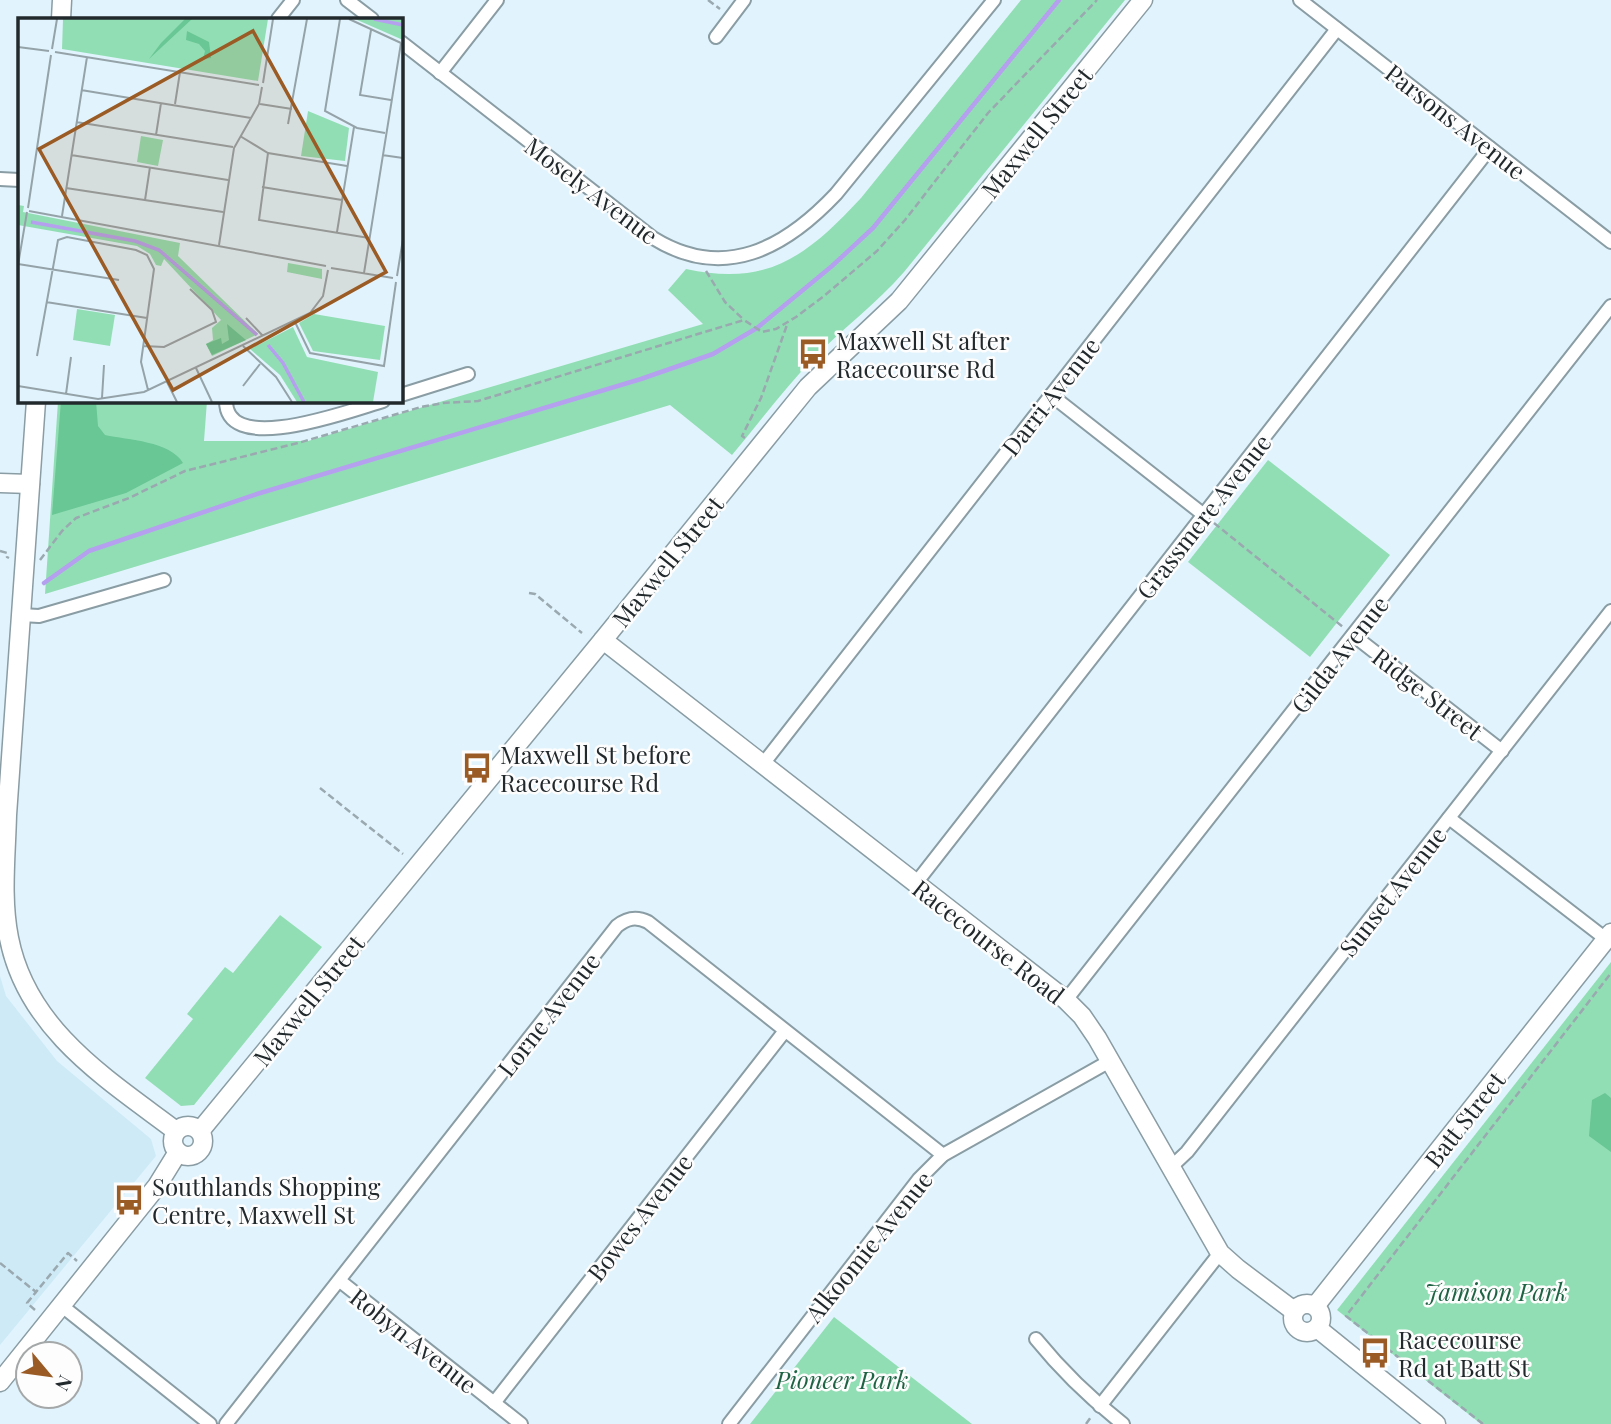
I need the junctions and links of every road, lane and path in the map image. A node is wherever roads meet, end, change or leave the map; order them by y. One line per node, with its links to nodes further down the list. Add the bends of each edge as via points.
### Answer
1 (62, 0): 10 (street)
2 (293, 0): 11 (street)
3 (347, 0): 12 (street)
4 (497, 0): 16 (street)
5 (744, 0): 14 (street)
6 (994, 0): 21 (street, Mosely Avenue, via 812,218 761,251)
7 (1097, 0): 24 (path, via 988,113 877,251)
8 (1143, 0): 31 (street, Maxwell Street, via 899,301 820,374)
9 (1300, 0): 13 (street, Parsons Avenue)
10 (61, 18)
11 (279, 18)
12 (371, 18)
13 (1337, 29): 17 (street, Parsons Avenue); 27 (street, Darri Avenue)
14 (716, 37)
15 (402, 43): 16 (street, Mosely Avenue)
16 (440, 73): 21 (street, Mosely Avenue, via 653,239)
17 (1490, 148): 20 (street, Parsons Avenue); 34 (street, Grassmere Avenue)
18 (0, 179): 19 (street)
19 (18, 180)
20 (1611, 242)
21 (704, 257): 23 (path, via 713,286)
22 (1611, 306): 43 (street, Gilda Avenue)
23 (744, 320): 24 (path, via 762,332); 37 (path, via 478,401 421,407 185,471 76,518)
24 (788, 321): 31 (path, via 761,398 742,436)
25 (468, 374): 26 (street)
26 (402, 395)
27 (1051, 395): 34 (street); 46 (street, Darri Avenue)
28 (36, 402): 33 (street)
29 (226, 402): 30 (street, via 233,420 246,427 297,425)
30 (379, 402)
31 (759, 449): 44 (street, Maxwell Street)
32 (0, 483): 33 (street)
33 (30, 484): 41 (street)
34 (1204, 515): 43 (path); 51 (street, Grassmere Avenue)
35 (0, 551): 36 (path, via 8,553)
36 (7, 557)
37 (42, 560)
38 (164, 580): 41 (street, via 39,616)
39 (528, 593): 42 (path)
40 (1611, 611): 45 (street, Sunset Avenue)
41 (21, 615): 48 (street)
42 (582, 633)
43 (1353, 635): 45 (street, Ridge Street); 54 (street, Gilda Avenue)
44 (603, 640): 46 (street, Racecourse Road); 58 (street, Maxwell Street)
45 (1502, 751): 49 (street, Sunset Avenue)
46 (764, 764): 51 (street, Racecourse Road)
47 (320, 788): 50 (path)
48 (3, 815): 57 (street, via 9,940 28,992 73,1051)
49 (1449, 818): 52 (street); 61 (street, Sunset Avenue)
50 (403, 854)
51 (916, 883): 54 (street, Racecourse Road)
52 (1608, 936): 68 (street, Batt Street)
53 (1611, 973): 82 (path, via 1346,1316)
54 (1066, 1000): 56 (street, Racecourse Road, via 1090,1027)
55 (784, 1032): 60 (street, Lorne Avenue); 65 (street, Lorne Avenue, via 648,922 636,918 621,922); 74 (street, Bowes Avenue)
56 (1110, 1061): 60 (street, Alkoomie Avenue); 61 (street, Racecourse Road)
57 (176, 1131): 58 (street, via 188,1126); 59 (street, via 173,1144)
58 (200, 1131): 59 (street, via 203,1144 198,1152 186,1156)
59 (178, 1152): 69 (street, via 157,1186)
60 (943, 1155): 79 (street, Alkoomie Avenue, via 919,1179)
61 (1170, 1168): 62 (street, Racecourse Road)
62 (1220, 1253): 70 (street, Racecourse Road); 75 (street)
63 (77, 1261): 66 (path, via 68,1253)
64 (0, 1263): 66 (path)
65 (340, 1281): 74 (street, Robyn Avenue); 77 (street, Lorne Avenue)
66 (36, 1292): 67 (path)
67 (29, 1300)
68 (1316, 1305): 70 (street, via 1306,1303); 71 (street, via 1322,1317)
69 (62, 1306): 73 (street); 76 (street)
70 (1294, 1311): 71 (street, via 1298,1329 1308,1332)
71 (1317, 1328): 81 (street)
72 (1036, 1339): 75 (street)
73 (0, 1382)
74 (494, 1403): 78 (street, Robyn Avenue)
75 (1100, 1406): 80 (street)
76 (210, 1424)
77 (226, 1424)
78 (521, 1424)
79 (729, 1424)
80 (1123, 1424)
81 (1436, 1424)
82 (1483, 1424)

